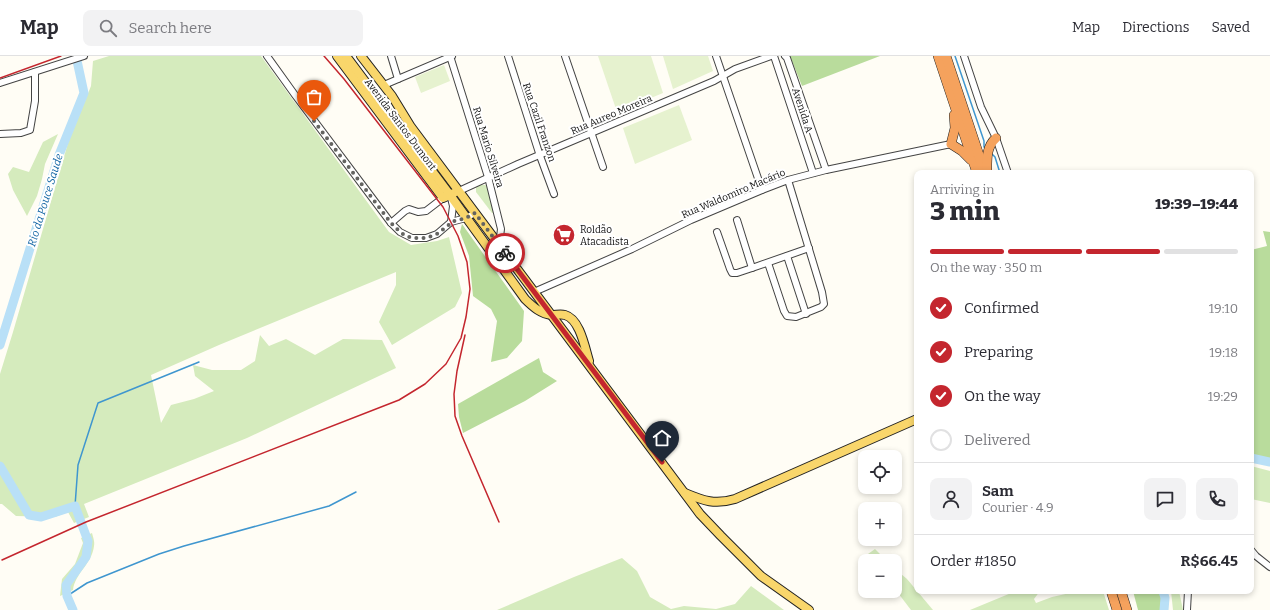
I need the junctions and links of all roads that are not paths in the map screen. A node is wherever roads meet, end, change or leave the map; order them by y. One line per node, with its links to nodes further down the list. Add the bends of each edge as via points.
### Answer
1 (83, 56): 16 (street)
2 (267, 56): 49 (street)
3 (337, 56): 44 (main road, Avenida Santos Dumont)
4 (346, 56): 44 (main road, Avenida Santos Dumont)
5 (361, 56): 20 (main road, Avenida Santos Dumont)
6 (391, 56): 18 (street)
7 (450, 56): 18 (street); 39 (street, Rua Mario Silveira)
8 (508, 56): 30 (street, Rua Cazil Franzon)
9 (565, 56): 27 (street)
10 (716, 56): 17 (street)
11 (775, 56): 17 (street, Rua Aureo Moreira, via 735,69); 22 (street, Avenida A)
12 (785, 56): 21 (street, Avenida A)
13 (938, 56): 23 (highway)
14 (946, 56): 35 (highway)
15 (964, 56): 28 (street, via 981,107)
16 (35, 72): 19 (street); 26 (street, via 35,101 30,130)
17 (722, 77): 27 (street, Rua Aureo Moreira); 41 (street)
18 (398, 79): 20 (street)
19 (0, 83)
20 (384, 85): 42 (main road, Avenida Santos Dumont, via 411,127)
21 (801, 98): 22 (street); 24 (street, Avenida A)
22 (790, 103): 25 (street, Avenida A)
23 (953, 103): 29 (highway, via 955,128); 31 (highway)
24 (811, 127): 25 (street); 33 (street, Avenida A)
25 (799, 131): 38 (street, Avenida A)
26 (0, 134)
27 (592, 134): 30 (street, Rua Aureo Moreira); 32 (street)
28 (996, 138): 36 (highway, via 988,150); 37 (street)
29 (951, 144): 31 (highway); 33 (street, Rua Waldomiro Macário)
30 (540, 156): 39 (street, Rua Aureo Moreira); 43 (street, Rua Cazil Franzon)
31 (973, 162): 34 (highway)
32 (603, 167)
33 (826, 170): 38 (street, Rua Waldomiro Macário)
34 (976, 170)
35 (985, 170)
36 (986, 170)
37 (1007, 170)
38 (813, 173): 40 (street, Rua Waldomiro Macário)
39 (488, 177): 42 (street, Rua Aureo Moreira); 51 (street, Rua Mario Silveira, via 501,229)
40 (788, 180): 41 (street, Rua Waldomiro Macário); 52 (street)
41 (762, 190): 56 (street, Rua Waldomiro Macário)
42 (459, 191): 44 (main road); 45 (main road, Avenida Santos Dumont)
43 (554, 194)
44 (447, 197): 46 (main road); 48 (street, via 452,206); 49 (street, via 426,211 405,211)
45 (475, 213): 46 (street); 51 (main road, Avenida Santos Dumont)
46 (466, 218): 48 (street); 58 (main road, via 525,300 536,310)
47 (737, 220): 55 (street)
48 (451, 222): 49 (street, via 437,234 422,238 406,236)
49 (391, 223)
50 (717, 232): 55 (street, via 732,273)
51 (499, 245): 56 (main road, Avenida Santos Dumont)
52 (809, 248): 53 (street); 57 (street, via 824,304)
53 (787, 256): 54 (street); 57 (street)
54 (768, 263): 55 (street); 57 (street, via 787,316)
55 (752, 268)
56 (534, 292): 58 (main road, Avenida Santos Dumont)
57 (806, 314)
58 (551, 315): 59 (main road, Avenida Santos Dumont); 59 (main road, via 563,314 572,320 582,336)
59 (590, 366): 61 (main road, Avenida Santos Dumont)
60 (914, 420): 61 (main road, via 735,499 707,502)
61 (684, 493): 67 (main road, Avenida Santos Dumont, via 700,514 762,576)
62 (1254, 554): 63 (street)
63 (1270, 567)
64 (1112, 594): 68 (highway)
65 (1122, 594): 69 (highway)
66 (1188, 594): 70 (street)
67 (809, 610)
68 (1117, 610)
69 (1127, 610)
70 (1187, 610)

